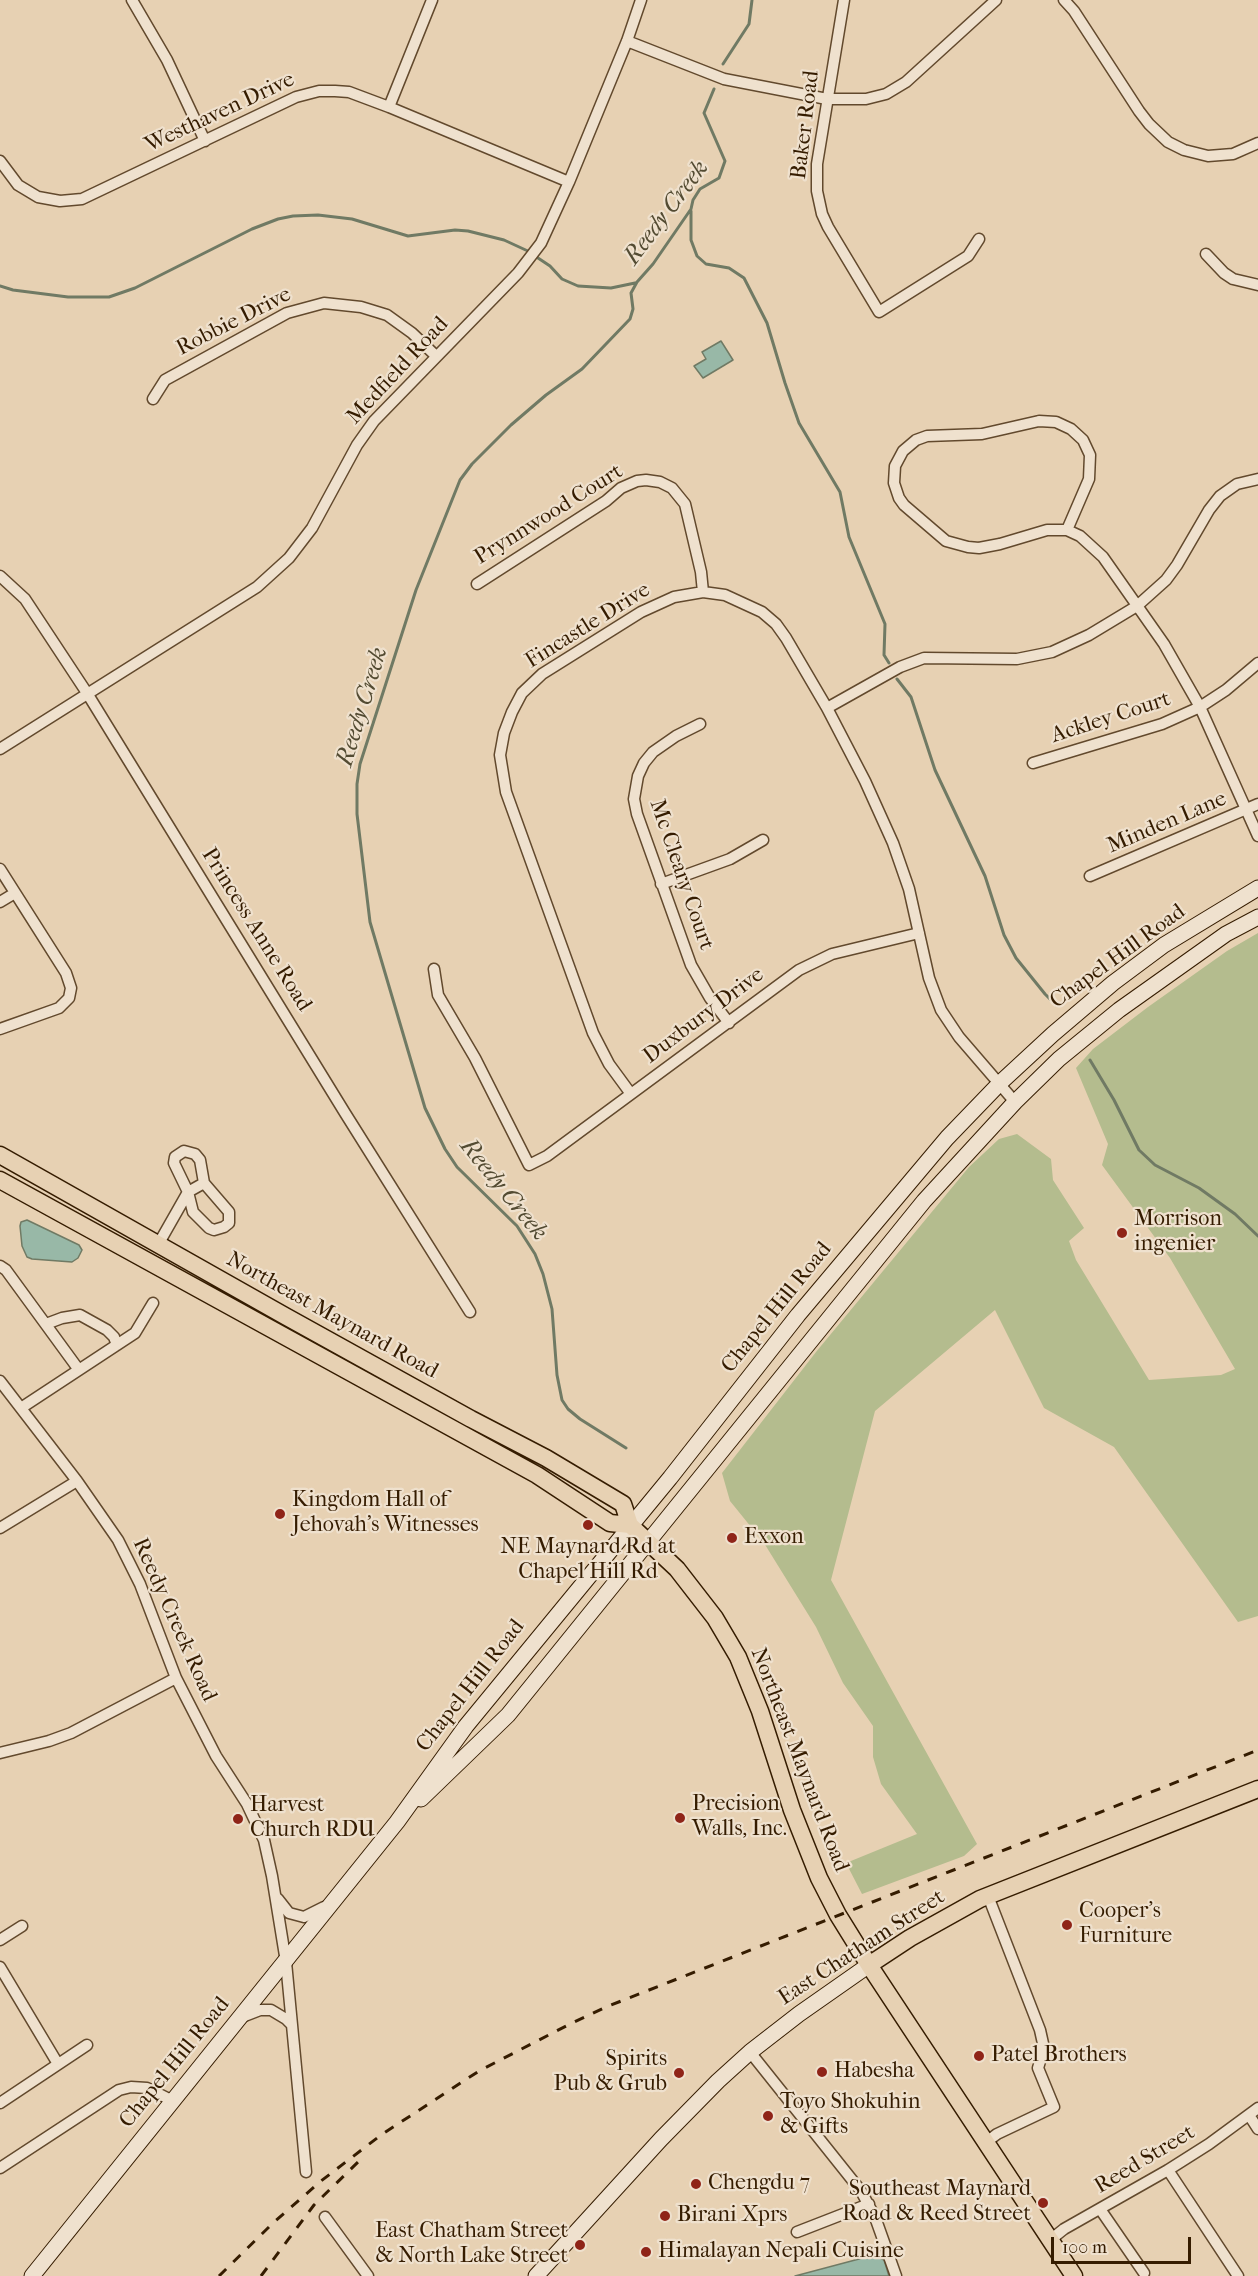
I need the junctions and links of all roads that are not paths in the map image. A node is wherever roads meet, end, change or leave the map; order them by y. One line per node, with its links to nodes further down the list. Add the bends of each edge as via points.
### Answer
1 (132, 0): 10 (street, via 167,60)
2 (432, 0): 9 (street)
3 (641, 0): 7 (street, Medfield Road)
4 (844, 0): 8 (street, Baker Road)
5 (996, 0): 8 (street, via 897,88 866,99)
6 (1064, 0): 11 (street, via 1139,111 1168,142 1208,156 1233,154)
7 (627, 41): 8 (street, via 723,79); 13 (street, Medfield Road)
8 (827, 99): 14 (street, Baker Road, via 817,164 819,204 828,227 879,312 968,256)
9 (389, 107): 10 (street, Westhaven Drive, via 349,92 320,91 296,97); 13 (street, Westhaven Drive)
10 (205, 141): 12 (street, Westhaven Drive, via 82,199 70,201 49,200 28,192)
11 (1258, 144)
12 (0, 161)
13 (569, 182): 17 (street, Medfield Road, via 531,258)
14 (979, 238)
15 (1206, 254): 16 (street, via 1233,279)
16 (1258, 285)
17 (436, 356): 18 (street, Robbie Drive, via 400,324 376,310 336,303 312,305 276,318 165,380); 26 (street, Medfield Road, via 370,426 312,528 278,569 257,587)
18 (153, 399)
19 (1258, 479): 24 (street, via 1237,484 1220,496 1178,565)
20 (1067, 530): 20 (street, via 1089,479 1090,463 1083,440 1064,425 1039,421 982,434 927,436 909,445 898,458 894,483 899,498 946,541 979,548 1032,533); 24 (street, via 1092,545)
21 (0, 576): 26 (street, Princess Anne Road, via 25,599)
22 (477, 584): 23 (street, Prynnwood Court, via 621,488 646,480 660,482 681,496)
23 (703, 592): 28 (street, Fincastle Drive, via 741,601 776,624); 48 (street, Fincastle Drive, via 674,597 651,607 542,674 522,693 512,712 500,755 506,792 593,1033)
24 (1137, 606): 27 (street); 28 (street, via 1066,646 1034,657 937,657 910,662)
25 (1258, 663): 27 (street, Ackley Court)
26 (87, 693): 30 (street, Medfield Road); 57 (street, Princess Anne Road)
27 (1200, 707): 31 (street, Ackley Court, via 1162,724); 33 (street)
28 (827, 708): 43 (street, Fincastle Drive, via 876,801 909,889)
29 (700, 724): 38 (street, Mc Cleary Court, via 653,752 644,763 635,788 637,814)
30 (0, 749)
31 (1033, 764)
32 (1258, 804): 33 (street, Minden Lane)
33 (1247, 810): 34 (street); 37 (street, Minden Lane)
34 (1258, 836)
35 (763, 840): 38 (street, via 730,859)
36 (0, 869): 40 (street)
37 (1090, 876)
38 (661, 884): 45 (street, Mc Cleary Court, via 698,980)
39 (1258, 888): 47 (main road, Chapel Hill Road, via 1164,945 1113,983)
40 (15, 892): 41 (street); 46 (street, via 66,973 71,988 69,998 59,1008)
41 (0, 902)
42 (1258, 916): 49 (main road, Chapel Hill Road, via 1226,934 1119,1010 1059,1059)
43 (919, 933): 45 (street, Duxbury Drive, via 841,951 813,962); 47 (street, Fincastle Drive, via 941,1010)
44 (434, 969): 48 (street, Duxbury Drive, via 438,995 529,1165)
45 (729, 1023): 48 (street, Duxbury Drive)
46 (0, 1029)
47 (1000, 1083): 49 (street, Fincastle Drive); 64 (main road, Chapel Hill Road, via 947,1138 798,1315)
48 (631, 1094)
49 (1015, 1102): 66 (main road, Chapel Hill Road, via 924,1201)
50 (0, 1155): 54 (main road, Northeast Maynard Road)
51 (0, 1180): 64 (main road, Northeast Maynard Road, via 537,1475 610,1522)
52 (204, 1184): 53 (street); 53 (street, via 200,1160 195,1154 184,1150 178,1153 176,1169); 53 (street, via 229,1212 229,1223 224,1227 209,1228 193,1212)
53 (188, 1192): 54 (street)
54 (159, 1243): 64 (main road, Northeast Maynard Road, via 588,1482 623,1504)
55 (0, 1266): 58 (street)
56 (153, 1303): 59 (street, via 135,1333)
57 (470, 1312)
58 (46, 1324): 59 (street, via 62,1317 80,1316 107,1330); 60 (street)
59 (117, 1345): 60 (street)
60 (79, 1370): 62 (street)
61 (0, 1381): 62 (street, Reedy Creek Road)
62 (21, 1408): 63 (street, Reedy Creek Road)
63 (77, 1481): 65 (street); 67 (street, Reedy Creek Road, via 128,1558)
64 (630, 1525): 66 (main road, Northeast Maynard Road); 70 (main road, Chapel Hill Road, via 460,1733)
65 (0, 1528)
66 (648, 1543): 70 (main road, Chapel Hill Road, via 508,1715); 77 (main road, Northeast Maynard Road, via 677,1569 715,1618 738,1657 819,1878)
67 (176, 1678): 68 (street, via 71,1733); 71 (street, Reedy Creek Road, via 258,1828 268,1854)
68 (0, 1753)
69 (1258, 1788): 73 (main road, East Chatham Street)
70 (397, 1822): 72 (main road, Chapel Hill Road)
71 (275, 1894): 72 (street, via 289,1913 304,1917); 76 (street, Reedy Creek Road)
72 (339, 1896): 76 (main road, Chapel Hill Road)
73 (988, 1896): 77 (main road, East Chatham Street); 89 (street, via 1040,2030 1044,2048 1038,2068 1054,2107)
74 (22, 1926): 75 (street)
75 (0, 1940)
76 (286, 1962): 79 (main road, Chapel Hill Road); 80 (street, Reedy Creek Road)
77 (869, 1965): 82 (main road, East Chatham Street); 89 (main road, Northeast Maynard Road)
78 (0, 1967): 83 (street)
79 (242, 2017): 80 (street, via 271,2010); 84 (main road, Chapel Hill Road)
80 (292, 2025): 92 (street, Reedy Creek Road)
81 (87, 2045): 83 (street)
82 (750, 2052): 93 (street); 101 (main road, East Chatham Street, via 685,2114)
83 (58, 2064): 85 (street)
84 (173, 2101): 90 (street, via 147,2088 119,2090); 99 (main road, Chapel Hill Road)
85 (0, 2103)
86 (1258, 2108): 87 (street, Reed Street)
87 (1249, 2115): 88 (street); 91 (street, Reed Street)
88 (1258, 2129)
89 (985, 2143): 97 (main road, Northeast Maynard Road)
90 (0, 2168)
91 (1168, 2170): 94 (street, Reed Street); 104 (street)
92 (306, 2172)
93 (869, 2204): 96 (street); 102 (street)
94 (1100, 2209): 97 (street, Reed Street); 98 (street)
95 (325, 2217): 100 (street)
96 (796, 2232)
97 (1049, 2241): 103 (main road, Northeast Maynard Road)
98 (1144, 2272)
99 (32, 2276)
100 (368, 2276)
101 (536, 2276)
102 (896, 2276)
103 (1074, 2276)
104 (1238, 2276)

